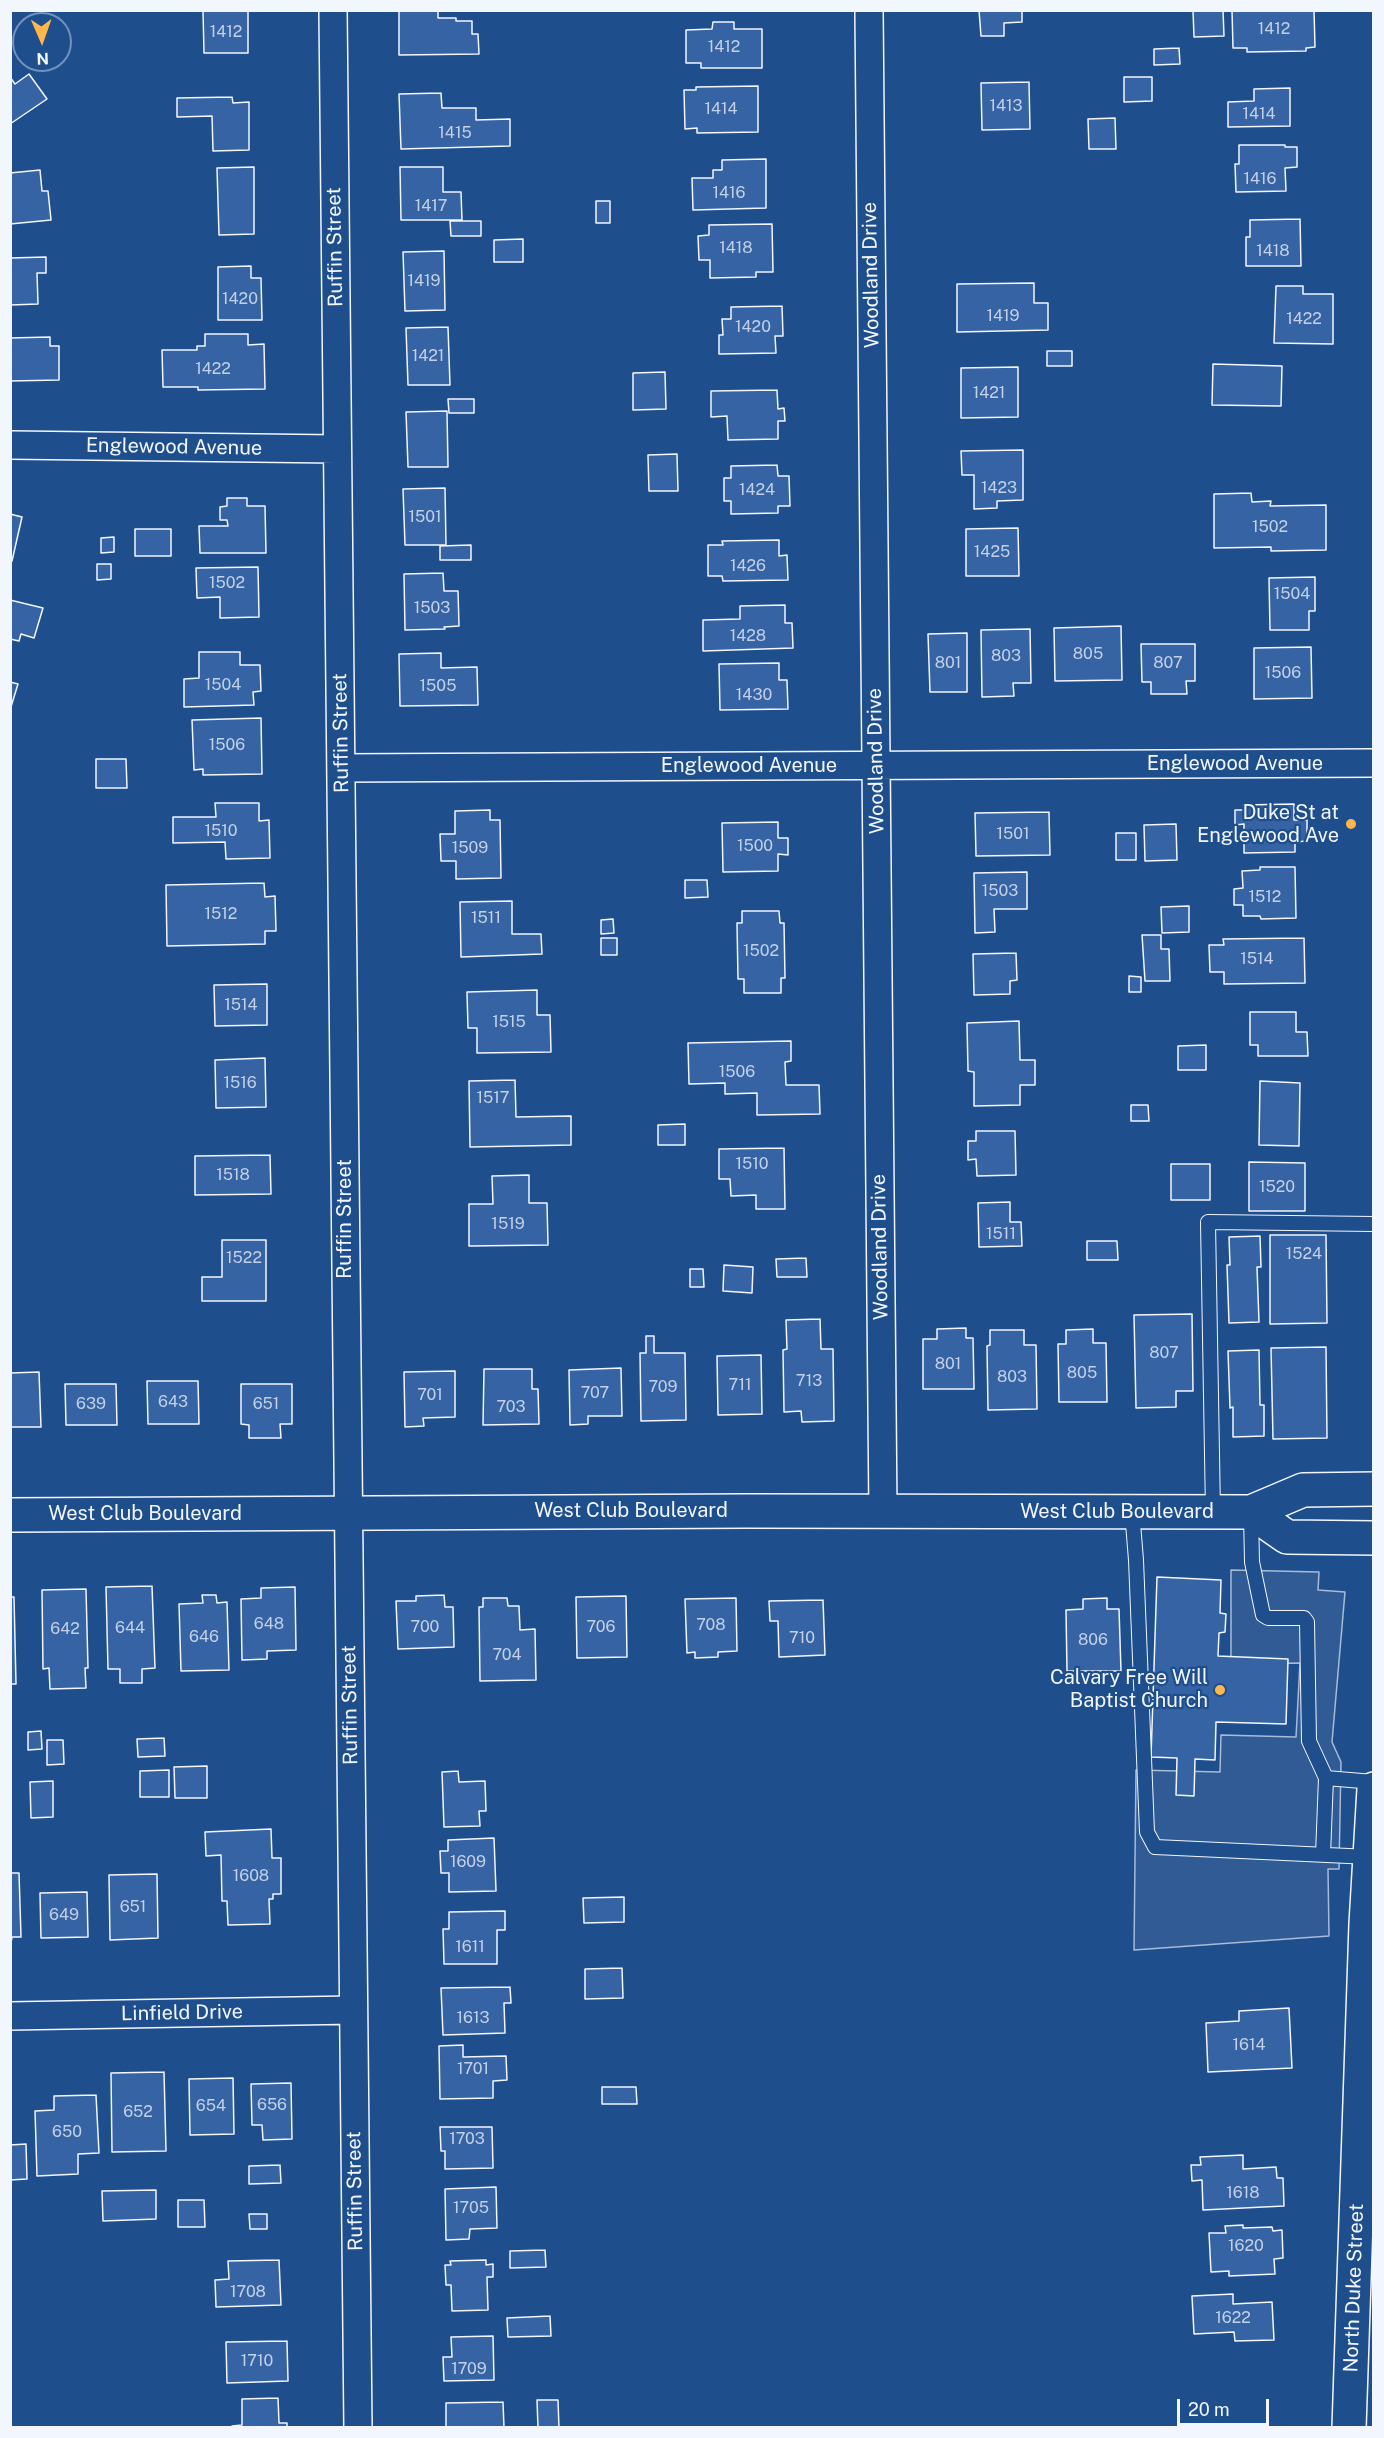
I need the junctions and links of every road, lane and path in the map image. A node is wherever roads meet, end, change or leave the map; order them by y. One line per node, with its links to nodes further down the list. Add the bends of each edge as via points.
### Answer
1 (333, 10): 4 (street, Ruffin Street)
2 (869, 10): 6 (street, Woodland Drive)
3 (10, 446): 4 (street, Englewood Avenue)
4 (337, 449): 7 (street, Ruffin Street)
5 (1374, 763): 6 (street, Englewood Avenue)
6 (876, 765): 7 (street, Englewood Avenue); 11 (street, Woodland Drive)
7 (341, 768): 14 (street, Ruffin Street)
8 (1374, 1224): 12 (lane, via 1208,1222)
9 (1374, 1489): 13 (street, West Club Boulevard, via 1303,1490)
10 (1132, 1511): 11 (street, West Club Boulevard); 12 (street, West Club Boulevard); 20 (lane, via 1147,1832 1155,1847)
11 (883, 1512): 14 (street, West Club Boulevard)
12 (1213, 1512): 13 (street, West Club Boulevard)
13 (1251, 1512): 16 (street, via 1287,1537); 17 (lane, via 1252,1563 1263,1615 1304,1618 1307,1622 1309,1741)
14 (348, 1513): 15 (street, West Club Boulevard); 22 (street, Ruffin Street)
15 (10, 1515)
16 (1374, 1538)
17 (1326, 1778): 18 (lane); 20 (lane)
18 (1374, 1782)
19 (1374, 1789): 21 (street, North Duke Street)
20 (1323, 1855): 21 (lane)
21 (1370, 1857): 24 (street, North Duke Street)
22 (354, 2010): 23 (street, Linfield Drive); 25 (street, Ruffin Street)
23 (10, 2016)
24 (1369, 2022): 26 (street, North Duke Street)
25 (358, 2427)
26 (1350, 2427)

